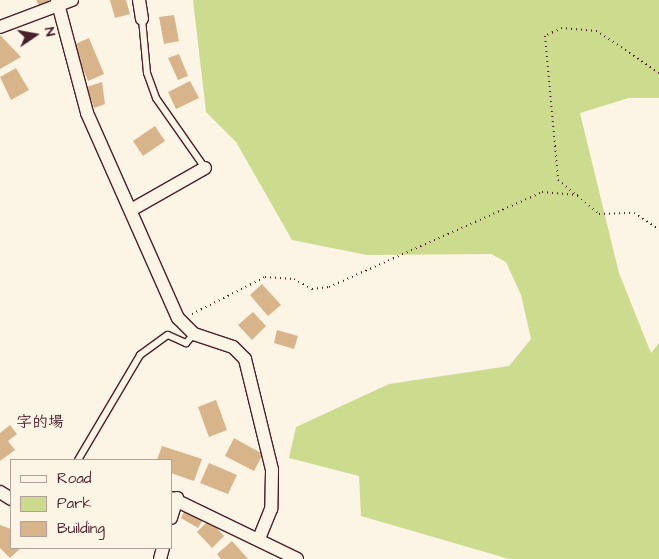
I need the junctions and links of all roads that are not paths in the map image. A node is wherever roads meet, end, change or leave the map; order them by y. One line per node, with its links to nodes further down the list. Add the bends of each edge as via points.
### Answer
1 (72, 0): 3 (street)
2 (139, 0): 4 (street)
3 (57, 3): 5 (street); 7 (street, via 77,86)
4 (142, 19): 6 (lane, via 147,73 156,98)
5 (0, 27)
6 (205, 168): 7 (street)
7 (131, 210): 8 (street, via 178,318)
8 (194, 334): 9 (lane, via 186,342 168,335 140,355); 12 (street, via 233,348 245,359 272,470 271,508)
9 (79, 459)
10 (174, 498): 11 (street); 12 (street)
11 (172, 511)
12 (259, 538): 13 (street)
13 (297, 559)

